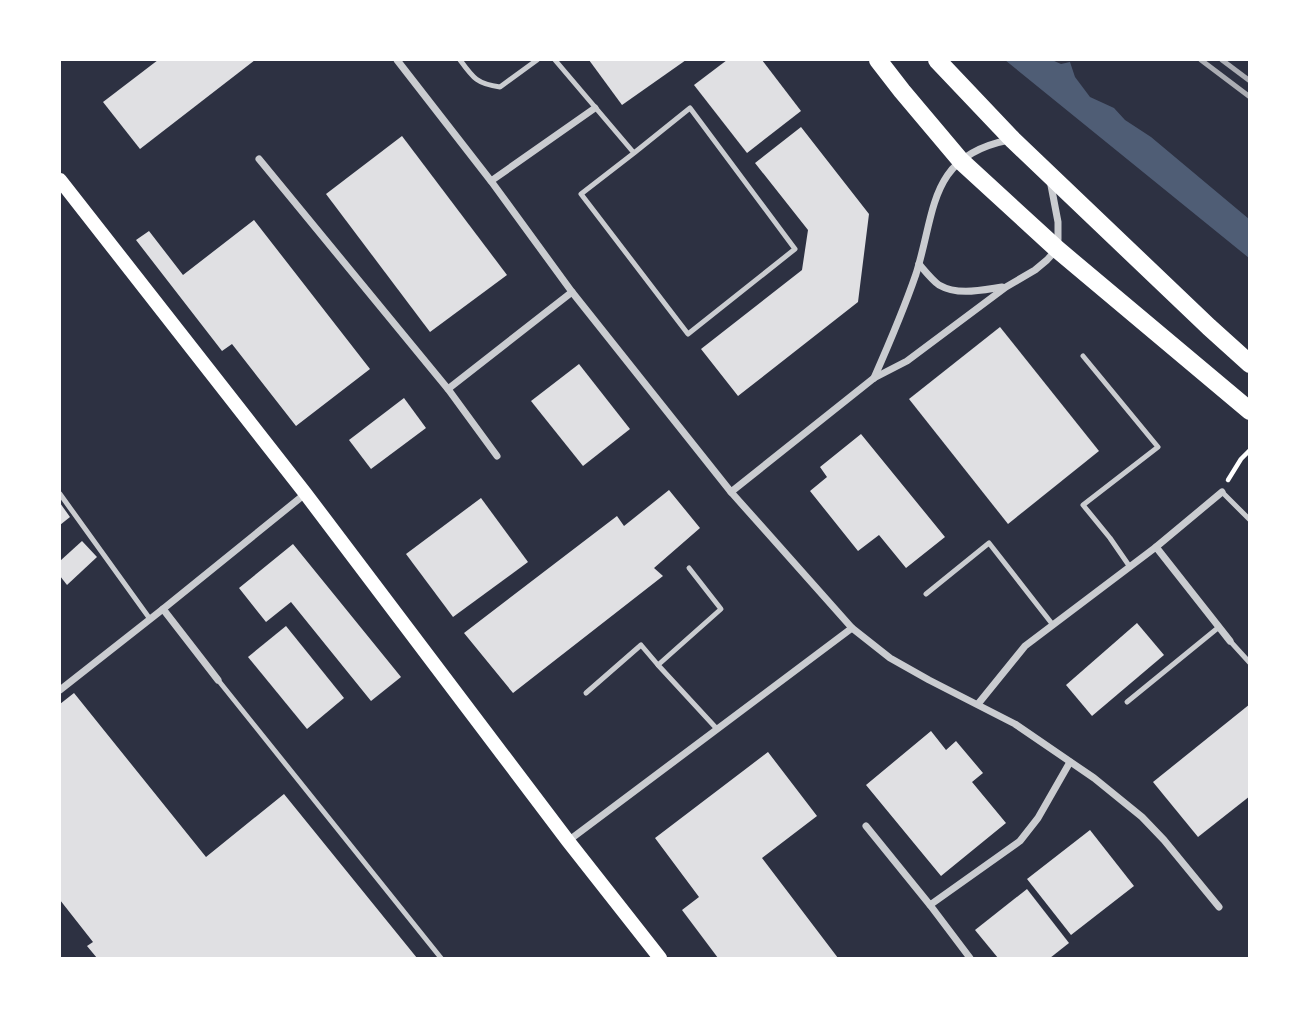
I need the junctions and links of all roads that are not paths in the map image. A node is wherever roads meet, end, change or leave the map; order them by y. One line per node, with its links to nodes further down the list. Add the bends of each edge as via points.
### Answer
1 (397, 60): 14 (street)
2 (460, 60): 3 (lane, via 483,85 500,87)
3 (537, 60)
4 (555, 60): 7 (lane)
5 (878, 60): 11 (main road)
6 (937, 60): 8 (main road)
7 (595, 108): 9 (lane); 14 (street)
8 (1013, 140): 11 (street, via 978,150); 12 (main road)
9 (634, 153): 9 (lane, via 690,108 795,249 688,334 581,194)
10 (259, 159): 22 (street)
11 (961, 161): 15 (main road); 16 (street, via 939,188)
12 (1049, 172): 15 (street, via 1058,222); 20 (main road)
13 (60, 180): 27 (main road)
14 (491, 181): 18 (street)
15 (1057, 249): 17 (street, via 1035,270); 23 (main road)
16 (919, 264): 17 (street, via 937,284 951,290); 21 (street)
17 (1006, 287): 21 (street, via 907,361)
18 (572, 292): 22 (street); 25 (street)
19 (1083, 356): 31 (lane, via 1158,447 1083,505)
20 (1250, 364)
21 (874, 379): 25 (street)
22 (448, 389): 24 (street)
23 (1250, 411)
24 (497, 456)
25 (731, 492): 38 (street)
26 (1222, 492): 29 (lane); 30 (street)
27 (305, 493): 34 (street); 50 (main road)
28 (60, 494): 35 (lane)
29 (1250, 520)
30 (1156, 547): 31 (street); 37 (street)
31 (1130, 567): 36 (street)
32 (689, 568): 41 (lane, via 721,609)
33 (926, 594): 36 (lane, via 989,543)
34 (163, 609): 35 (street); 42 (street)
35 (150, 619): 43 (street)
36 (1053, 625): 46 (street, via 1025,646)
37 (1219, 627): 39 (street); 45 (lane)
38 (852, 628): 46 (street, via 890,658); 47 (street)
39 (1230, 641): 40 (lane)
40 (1250, 663)
41 (658, 665): 44 (lane, via 641,645); 47 (lane)
42 (218, 680): 53 (lane)
43 (60, 690)
44 (586, 693)
45 (1127, 702)
46 (978, 704): 48 (street)
47 (717, 729): 50 (street)
48 (1070, 762): 51 (street, via 1020,841); 52 (street, via 1142,817)
49 (866, 826): 51 (street)
50 (568, 841): 54 (main road)
51 (930, 905): 55 (street)
52 (1219, 906)
53 (441, 958)
54 (660, 958)
55 (970, 958)

